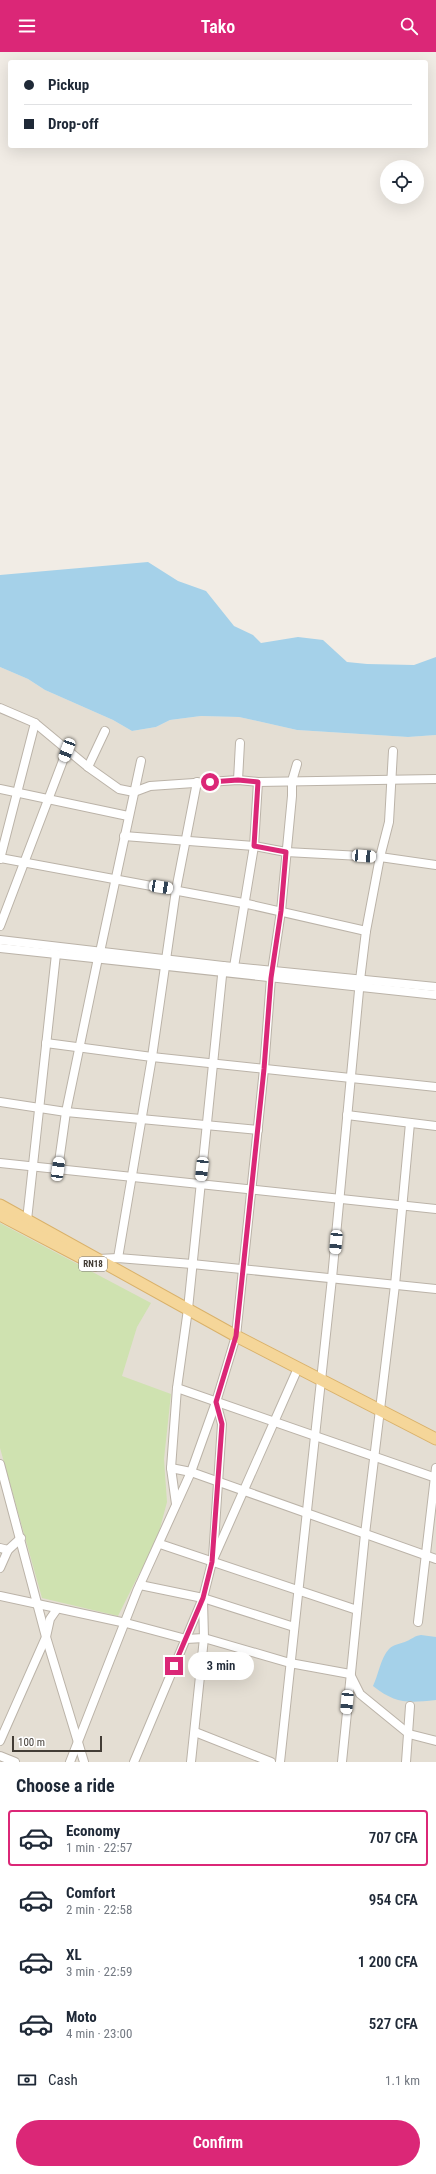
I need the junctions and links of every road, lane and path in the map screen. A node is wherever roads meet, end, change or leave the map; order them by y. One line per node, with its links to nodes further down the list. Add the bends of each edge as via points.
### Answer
1 (0, 708): 2 (street)
2 (35, 723): 5 (street); 17 (street)
3 (105, 732): 9 (street)
4 (240, 743): 12 (street)
5 (67, 750): 9 (street); 19 (street)
6 (393, 751): 10 (street)
7 (141, 761): 18 (street)
8 (297, 764): 13 (street)
9 (88, 767): 18 (street, via 119,789)
10 (390, 778): 11 (street); 13 (street); 25 (street, via 389,822)
11 (436, 779)
12 (238, 780): 14 (street); 15 (street)
13 (292, 781): 15 (street); 24 (street)
14 (197, 782): 18 (street, via 150,786); 22 (street)
15 (258, 782): 23 (street)
16 (0, 789): 17 (street)
17 (18, 792): 19 (street); 26 (street)
18 (134, 792): 20 (street)
19 (47, 799): 20 (street); 27 (street)
20 (128, 816): 21 (street)
21 (124, 836): 22 (street); 29 (street)
22 (186, 841): 23 (street); 30 (street)
23 (254, 846): 24 (street); 31 (street)
24 (286, 852): 25 (street); 32 (street)
25 (380, 857): 28 (street); 35 (street)
26 (0, 859): 27 (street)
27 (23, 862): 29 (street); 33 (street)
28 (436, 865)
29 (114, 879): 30 (street); 39 (street)
30 (176, 890): 31 (street); 40 (street)
31 (243, 903): 32 (street); 41 (street)
32 (281, 911): 35 (street); 43 (street)
33 (2, 913): 34 (street)
34 (0, 926)
35 (366, 931): 44 (street)
36 (0, 940): 39 (street)
37 (0, 948): 38 (street)
38 (56, 954): 39 (street); 47 (street)
39 (99, 955): 40 (street); 48 (street)
40 (166, 962): 42 (street); 49 (street)
41 (234, 967): 42 (street); 43 (street)
42 (222, 969): 43 (street); 50 (street)
43 (272, 974): 44 (street); 51 (street)
44 (360, 983): 45 (street); 46 (street); 52 (street)
45 (436, 987)
46 (436, 995)
47 (46, 1043): 48 (street); 55 (street)
48 (80, 1047): 49 (street); 56 (street)
49 (152, 1057): 50 (street); 58 (street)
50 (213, 1063): 51 (street); 60 (street)
51 (264, 1069): 52 (street); 62 (street)
52 (351, 1078): 53 (street); 57 (street)
53 (436, 1087)
54 (0, 1102): 55 (street)
55 (39, 1107): 56 (street); 64 (street)
56 (66, 1112): 58 (street); 65 (street)
57 (348, 1115): 59 (street); 69 (street)
58 (141, 1118): 60 (street); 66 (street)
59 (410, 1123): 61 (street); 71 (street)
60 (206, 1124): 62 (street); 67 (street)
61 (436, 1126)
62 (258, 1130): 68 (street)
63 (0, 1163): 64 (street)
64 (33, 1167): 65 (street); 74 (street)
65 (58, 1169): 66 (street)
66 (131, 1177): 67 (street); 75 (street)
67 (200, 1184): 68 (street); 77 (street)
68 (251, 1189): 69 (street); 78 (street)
69 (340, 1198): 71 (street); 79 (street)
70 (0, 1205): 74 (main road, RN18)
71 (402, 1206): 72 (street); 80 (street)
72 (436, 1209)
73 (0, 1215): 82 (main road, RN18, via 103,1270)
74 (27, 1220): 76 (main road, RN18)
75 (118, 1258): 76 (street); 77 (street)
76 (98, 1259): 82 (main road, RN18)
77 (192, 1264): 78 (street); 82 (street)
78 (243, 1269): 79 (street); 83 (street)
79 (332, 1278): 80 (street); 85 (street)
80 (395, 1285): 81 (street); 88 (street)
81 (436, 1289)
82 (188, 1309): 83 (main road, RN18); 86 (street)
83 (236, 1336): 84 (main road, RN18); 87 (street)
84 (298, 1368): 85 (main road, RN18); 89 (street)
85 (320, 1380): 88 (main road, RN18); 90 (street)
86 (177, 1388): 87 (street); 94 (street)
87 (216, 1402): 89 (street); 96 (street); 98 (street, via 222,1424)
88 (379, 1410): 91 (main road, RN18); 92 (street)
89 (274, 1422): 90 (street); 99 (street)
90 (314, 1436): 92 (street); 101 (street)
91 (436, 1439)
92 (375, 1456): 97 (street); 102 (street)
93 (0, 1464): 103 (street)
94 (171, 1468): 96 (street); 100 (street)
95 (436, 1468): 97 (street)
96 (190, 1472): 98 (street); 100 (street)
97 (436, 1478): 106 (street)
98 (218, 1482): 99 (street); 108 (street)
99 (244, 1492): 101 (street); 108 (street)
100 (176, 1505): 104 (street)
101 (306, 1514): 102 (street); 111 (street)
102 (364, 1534): 106 (street); 116 (street)
103 (21, 1538): 105 (street); 114 (street)
104 (160, 1544): 108 (street); 110 (street)
105 (4, 1549): 109 (street)
106 (427, 1556): 107 (street); 117 (street)
107 (436, 1559)
108 (212, 1562): 111 (street); 113 (street)
109 (0, 1568)
110 (140, 1585): 113 (street); 118 (street)
111 (298, 1590): 116 (street); 119 (street)
112 (0, 1596): 114 (street)
113 (203, 1598): 119 (street); 121 (street); 122 (street)
114 (39, 1605): 115 (street); 120 (street)
115 (57, 1609): 118 (street); 120 (street, via 50,1619)
116 (357, 1610): 124 (street)
117 (418, 1622)
118 (126, 1623): 122 (street); 130 (street)
119 (294, 1627): 123 (street)
120 (46, 1637): 128 (street); 130 (street)
121 (204, 1638): 122 (street); 123 (street); 126 (street)
122 (186, 1639): 135 (street)
123 (290, 1663): 124 (street); 138 (street)
124 (350, 1674): 127 (street, via 360,1694); 139 (street)
125 (410, 1706): 127 (street)
126 (195, 1732): 136 (street); 137 (street)
127 (409, 1734): 129 (street); 140 (street)
128 (0, 1741)
129 (436, 1741)
130 (79, 1743): 133 (street); 134 (street)
131 (0, 1756): 132 (street)
132 (14, 1762)
133 (70, 1762)
134 (84, 1762)
135 (134, 1762)
136 (191, 1762)
137 (271, 1762)
138 (280, 1762)
139 (342, 1762)
140 (406, 1762)

